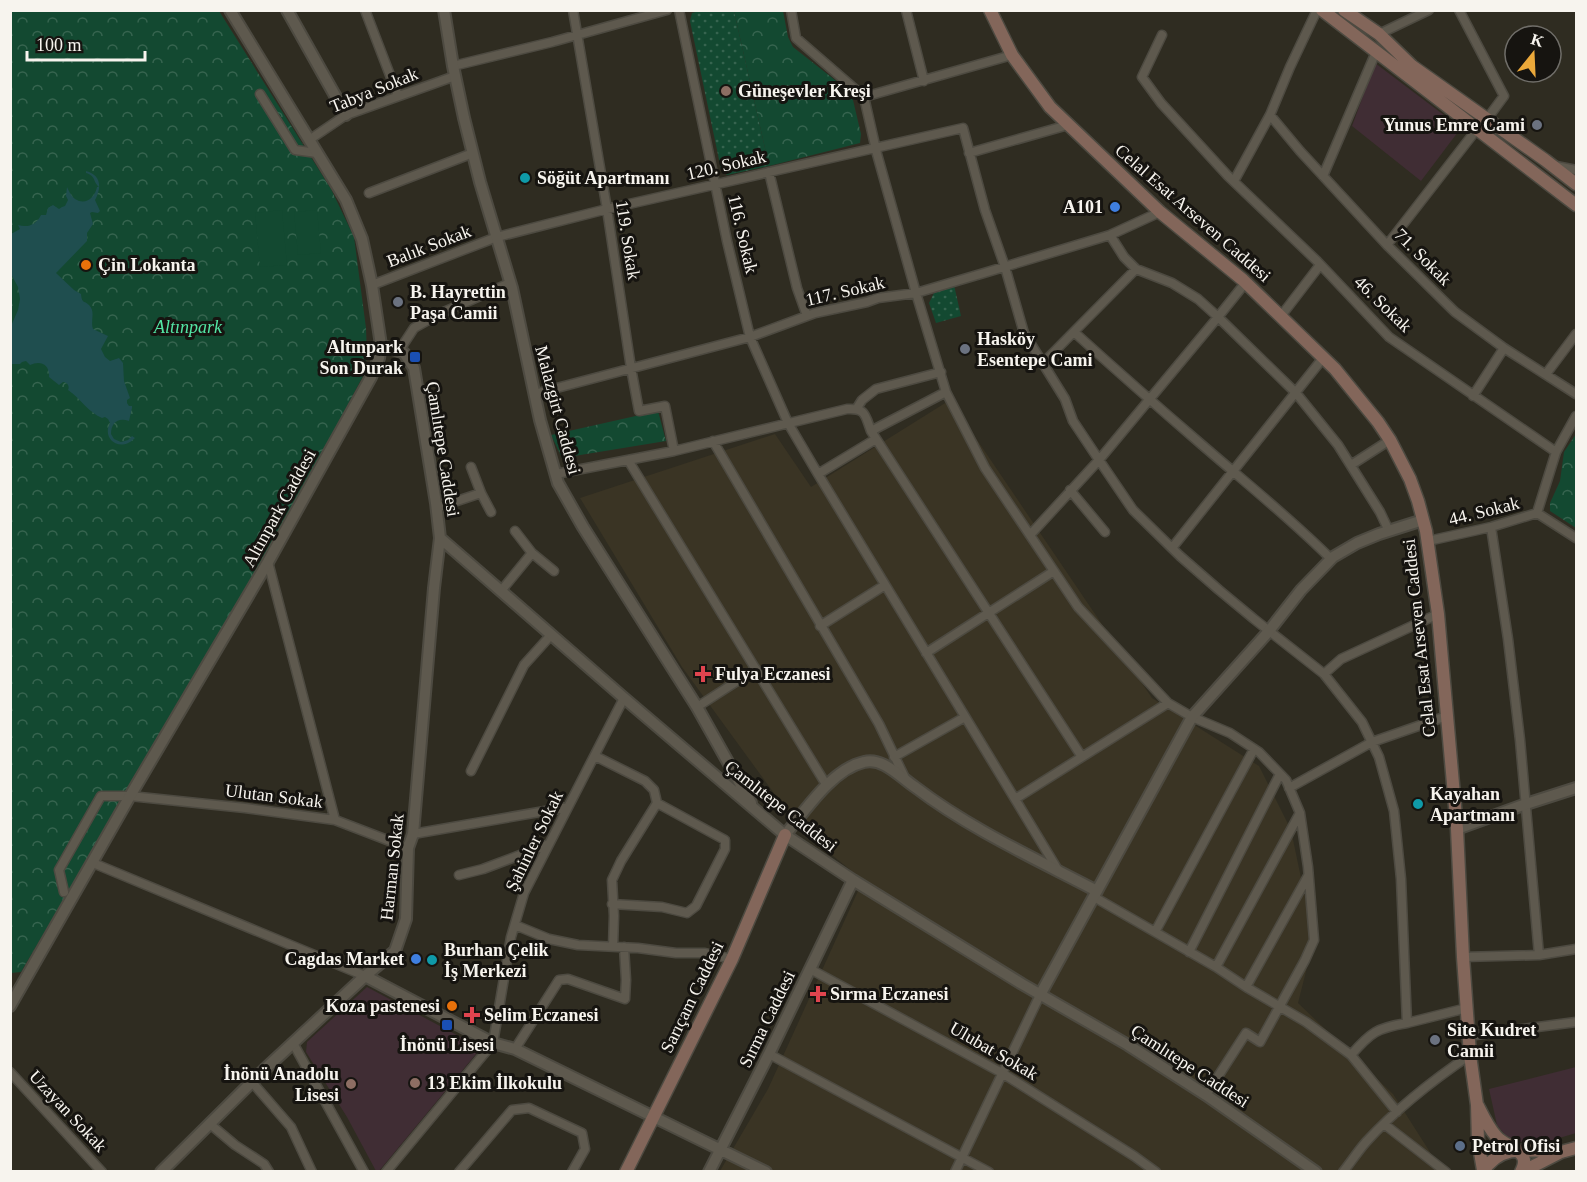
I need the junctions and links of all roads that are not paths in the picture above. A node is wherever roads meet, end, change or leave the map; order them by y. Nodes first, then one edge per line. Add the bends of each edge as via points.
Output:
1 (230, 10) edge
2 (287, 10) edge
3 (365, 10) edge
4 (444, 10) edge
5 (573, 10) edge
6 (667, 10) edge
7 (679, 10) edge
8 (791, 10) edge
9 (906, 10) edge
10 (990, 10) edge
11 (1317, 10) edge
12 (1322, 10) edge
13 (1344, 10) edge
14 (1429, 10) edge
15 (1459, 10) edge
16 (1379, 34) junction
17 (578, 35) junction
18 (1162, 35) dead end
19 (1376, 52) junction
20 (1012, 55) junction
21 (454, 71) junction
22 (924, 81) junction
23 (280, 92) junction
24 (398, 96) junction
25 (864, 97) junction
26 (346, 115) junction
27 (1270, 115) junction
28 (1487, 119) junction
29 (1068, 125) junction
30 (1477, 129) junction
31 (309, 140) junction
32 (876, 148) junction
33 (317, 153) junction
34 (473, 153) junction
35 (969, 153) junction
36 (1552, 166) junction
37 (1576, 170) edge
38 (769, 172) junction
39 (1323, 176) junction
40 (1234, 181) junction
41 (715, 184) junction
42 (1576, 184) edge
43 (369, 193) dead end
44 (1576, 205) edge
45 (607, 209) junction
46 (1160, 212) junction
47 (1110, 236) junction
48 (497, 237) junction
49 (1387, 245) junction
50 (1320, 265) junction
51 (1005, 267) junction
52 (1136, 269) junction
53 (1246, 282) junction
54 (510, 283) junction
55 (372, 285) junction
56 (916, 292) junction
57 (807, 316) junction
58 (1281, 316) junction
59 (1218, 317) junction
60 (1074, 332) junction
61 (1576, 334) edge
62 (750, 337) junction
63 (381, 345) junction
64 (1504, 348) junction
65 (399, 351) junction
66 (1323, 358) junction
67 (1042, 364) junction
68 (631, 368) junction
69 (941, 372) junction
70 (1546, 374) junction
71 (946, 392) junction
72 (1296, 393) junction
73 (534, 394) junction
74 (1576, 394) edge
75 (1473, 396) junction
76 (1149, 399) junction
77 (857, 408) junction
78 (1576, 416) edge
79 (788, 423) junction
80 (874, 435) junction
81 (1390, 440) junction
82 (713, 441) junction
83 (674, 451) junction
84 (1556, 452) junction
85 (1099, 459) junction
86 (628, 460) junction
87 (1351, 465) junction
88 (471, 467) dead end
89 (1233, 472) junction
90 (556, 474) junction
91 (818, 474) junction
92 (1070, 490) junction
93 (481, 493) junction
94 (436, 508) junction
95 (491, 513) dead end
96 (1537, 513) junction
97 (1423, 520) junction
98 (1491, 527) junction
99 (515, 531) dead end
100 (1389, 531) junction
101 (1105, 532) dead end
102 (1030, 535) junction
103 (440, 538) junction
104 (1576, 538) edge
105 (1428, 541) junction
106 (1172, 548) junction
107 (532, 553) junction
108 (1331, 559) junction
109 (268, 562) junction
110 (554, 571) dead end
111 (1054, 571) junction
112 (885, 585) junction
113 (501, 591) junction
114 (988, 613) junction
115 (1438, 614) junction
116 (820, 626) junction
117 (1269, 631) junction
118 (551, 635) junction
119 (926, 653) junction
120 (756, 669) junction
121 (1324, 674) junction
122 (624, 698) junction
123 (1168, 703) junction
124 (697, 707) junction
125 (1447, 716) junction
126 (965, 717) junction
127 (1192, 717) junction
128 (1372, 742) junction
129 (1254, 749) junction
130 (595, 756) junction
131 (894, 756) junction
132 (1082, 757) junction
133 (471, 771) dead end
134 (1280, 774) junction
135 (907, 781) junction
136 (826, 786) junction
137 (1289, 788) junction
138 (1576, 788) edge
139 (130, 796) junction
140 (1015, 799) junction
141 (657, 803) junction
142 (1526, 804) junction
143 (568, 807) junction
144 (755, 810) junction
145 (1300, 813) junction
146 (335, 820) junction
147 (1457, 829) junction
148 (413, 834) junction
149 (785, 835) junction
150 (549, 844) junction
151 (408, 848) junction
152 (93, 863) junction
153 (1058, 871) junction
154 (459, 875) dead end
155 (1308, 875) junction
156 (853, 880) junction
157 (64, 892) dead end
158 (1095, 894) junction
159 (612, 904) junction
160 (515, 925) junction
161 (1155, 932) junction
162 (613, 947) junction
163 (624, 947) junction
164 (1576, 949) edge
165 (1189, 952) junction
166 (1539, 955) junction
167 (1463, 957) junction
168 (732, 959) junction
169 (1216, 967) junction
170 (810, 969) junction
171 (364, 976) junction
172 (1246, 987) junction
173 (14, 990) edge
174 (1040, 995) junction
175 (10, 1006) edge
176 (1279, 1007) junction
177 (1467, 1008) junction
178 (1576, 1022) edge
179 (1407, 1023) junction
180 (1468, 1036) junction
181 (293, 1043) junction
182 (493, 1043) junction
183 (515, 1049) junction
184 (769, 1054) junction
185 (1351, 1055) junction
186 (1470, 1055) junction
187 (10, 1072) edge
188 (1002, 1072) junction
189 (252, 1082) junction
190 (1206, 1095) junction
191 (1477, 1105) junction
192 (1397, 1112) junction
193 (654, 1118) junction
194 (210, 1124) junction
195 (1384, 1124) junction
196 (1576, 1148) edge
197 (721, 1149) junction
198 (1515, 1149) junction
199 (1561, 1152) junction
200 (963, 1157) junction
201 (162, 1171) edge
202 (1483, 1171) edge
203 (102, 1172) edge
204 (269, 1172) edge
205 (312, 1172) edge
206 (364, 1172) edge
207 (386, 1172) edge
208 (459, 1172) edge
209 (572, 1172) edge
210 (626, 1172) edge
211 (709, 1172) edge
212 (766, 1172) edge
213 (955, 1172) edge
214 (989, 1172) edge
215 (1156, 1172) edge
216 (1316, 1172) edge
217 (1343, 1172) edge
218 (1446, 1172) edge
219 (1522, 1172) edge

1 - 23 street, Altınpark Caddesi
2 - 26 street
3 - 24 street
4 - 21 street, Malazgirt Caddesi
5 - 17 street, 119. Sokak
6 - 17 street, Tabya Sokak
7 - 41 street, 116. Sokak
8 - 25 street via 796,39
9 - 22 street
10 - 20 main road, Celal Esat Arseven Caddesi
11 - 27 street
12 - 19 main road
13 - 16 main road
14 - 16 street
15 - 28 street via 1504,96
16 - 28 main road via 1412,66
17 - 21 street, Tabya Sokak
17 - 45 street, 119. Sokak
18 - 40 street, 46. Sokak via 1142,77
19 - 30 main road
19 - 39 street
20 - 22 street
20 - 29 main road, Celal Esat Arseven Caddesi
21 - 24 street, Tabya Sokak
21 - 34 street, Malazgirt Caddesi
22 - 25 street
23 - 31 street, Altınpark Caddesi
23 - 33 street via 259,94 296,150
24 - 26 street, Tabya Sokak
25 - 32 street
26 - 31 street, Tabya Sokak
27 - 39 street, 71. Sokak
27 - 40 street
28 - 36 main road
29 - 35 street
29 - 46 main road, Celal Esat Arseven Caddesi
30 - 44 main road
30 - 49 street
31 - 33 street, Altınpark Caddesi
32 - 35 street, 120. Sokak via 963,128
32 - 38 street, 120. Sokak
32 - 56 street
33 - 55 street, Altınpark Caddesi via 346,200 362,239
34 - 43 street
34 - 48 street, Malazgirt Caddesi
35 - 51 street
36 - 37 street
36 - 42 main road
38 - 41 street, 120. Sokak
38 - 57 street
39 - 49 street, 71. Sokak
40 - 50 street, 46. Sokak
41 - 45 street, 120. Sokak
41 - 62 street, 116. Sokak
45 - 48 street, 120. Sokak
45 - 68 street, 119. Sokak
46 - 47 street, 117. Sokak
46 - 53 main road, Celal Esat Arseven Caddesi
47 - 51 street, 117. Sokak
47 - 52 street
48 - 54 street, Malazgirt Caddesi
48 - 55 street, Balık Sokak
49 - 64 street, 71. Sokak via 1455,312
50 - 58 street
50 - 75 street, 46. Sokak via 1389,337
51 - 56 street, 117. Sokak
51 - 67 street via 1024,333
52 - 59 street via 1181,288
52 - 60 street
53 - 58 main road, Celal Esat Arseven Caddesi
53 - 59 street
54 - 65 street via 414,328
54 - 73 street, Malazgirt Caddesi
55 - 63 street, Altınpark Caddesi
56 - 57 street, 117. Sokak
56 - 69 street
57 - 62 street, 117. Sokak
58 - 66 main road, Celal Esat Arseven Caddesi
59 - 72 street
59 - 76 street
60 - 67 street
60 - 76 street
61 - 70 street
62 - 68 street, 117. Sokak
62 - 79 street, 116. Sokak
63 - 65 street
63 - 109 street, Altınpark Caddesi via 371,377
64 - 70 street, 71. Sokak
64 - 75 street
65 - 94 street, Çamlıtepe Caddesi via 414,368
66 - 72 street
66 - 81 main road, Celal Esat Arseven Caddesi via 1363,402
67 - 85 street
68 - 73 street, 117. Sokak
68 - 83 street, 119. Sokak via 639,411 665,406
69 - 71 street
69 - 77 street via 876,389
70 - 74 street, 71. Sokak
71 - 80 street
71 - 102 street via 985,468
72 - 87 street
72 - 89 street
73 - 90 street, Malazgirt Caddesi
75 - 84 street, 46. Sokak
76 - 85 street
76 - 89 street
77 - 79 street
77 - 80 street via 864,413
78 - 84 street
79 - 82 street
79 - 91 street, 116. Sokak
80 - 91 street
80 - 114 street
81 - 87 street
81 - 97 main road, Celal Esat Arseven Caddesi via 1410,479
82 - 83 street
82 - 116 street
83 - 86 street
84 - 96 street
85 - 92 street
85 - 106 street via 1133,510
86 - 90 street
86 - 120 street
87 - 100 street
88 - 93 street
89 - 106 street
89 - 108 street
90 - 124 street, Malazgirt Caddesi via 583,527
91 - 112 street, 116. Sokak
92 - 101 street
92 - 102 street
93 - 94 street
93 - 95 street
94 - 103 street, Çamlıtepe Caddesi
96 - 98 street, 44. Sokak
96 - 104 street, 44. Sokak
97 - 100 street
97 - 105 main road, Celal Esat Arseven Caddesi
98 - 105 street, 44. Sokak
98 - 142 street
99 - 107 street
100 - 108 street via 1357,543
102 - 111 street
103 - 113 street, Çamlıtepe Caddesi
103 - 148 street, Harman Sokak
105 - 115 main road, Celal Esat Arseven Caddesi
106 - 117 street
107 - 110 street
107 - 113 street
108 - 117 street
109 - 139 street, Altınpark Caddesi
109 - 146 street
111 - 114 street
111 - 123 street via 1078,607
112 - 116 street
112 - 119 street, 116. Sokak
113 - 118 street, Çamlıtepe Caddesi
114 - 119 street
114 - 132 street
115 - 121 street via 1341,659
115 - 125 main road, Celal Esat Arseven Caddesi
116 - 131 street
117 - 121 street
117 - 127 street
118 - 122 street, Çamlıtepe Caddesi
118 - 133 street via 524,665
119 - 126 street, 116. Sokak
120 - 124 street
120 - 136 street
121 - 128 street via 1362,722
122 - 130 street, Şahinler Sokak
122 - 144 street, Çamlıtepe Caddesi
123 - 127 street
123 - 132 street
124 - 144 street, Malazgirt Caddesi
125 - 128 street
125 - 147 main road, Celal Esat Arseven Caddesi
126 - 131 street
126 - 140 street, 116. Sokak
127 - 129 street via 1230,733
127 - 158 street
128 - 137 street
128 - 179 street via 1394,811
129 - 134 street
129 - 161 street
130 - 141 street via 645,781 654,790
130 - 143 street, Şahinler Sokak
131 - 135 street
132 - 140 street
134 - 137 street
134 - 165 street
135 - 136 street via 882,763 866,761 846,768
135 - 153 street via 980,829
136 - 149 street
137 - 145 street
138 - 142 street
139 - 146 street, Ulutan Sokak
139 - 152 street, Altınpark Caddesi
139 - 157 street, Ulutan Sokak via 101,796 59,870
140 - 153 street, 116. Sokak
141 - 159 street via 612,880
141 - 159 street via 724,840 725,849 696,906 687,913
142 - 147 street
142 - 166 street
143 - 148 street
143 - 150 street, Şahinler Sokak
144 - 149 street, Çamlıtepe Caddesi
145 - 155 street
145 - 169 street
146 - 151 street, Ulutan Sokak
147 - 167 main road, Celal Esat Arseven Caddesi
148 - 151 street, Harman Sokak
149 - 156 street, Çamlıtepe Caddesi
149 - 168 main road, Sarıçam Caddesi
150 - 154 street
150 - 160 street, Şahinler Sokak via 524,893
151 - 171 street, Harman Sokak via 406,920 394,951
152 - 171 street
152 - 173 street, Altınpark Caddesi
153 - 158 street
155 - 172 street
155 - 176 street via 1314,940
156 - 170 street, Sırma Caddesi
156 - 174 street, Çamlıtepe Caddesi
158 - 161 street
158 - 174 street
159 - 162 street
160 - 162 street via 549,939
160 - 182 street, Şahinler Sokak
161 - 165 street
162 - 163 street
163 - 168 street
163 - 183 street via 625,999 559,980
164 - 166 street
165 - 169 street
166 - 167 street
167 - 177 main road, Celal Esat Arseven Caddesi
168 - 193 main road, Sarıçam Caddesi
169 - 172 street
170 - 184 street, Sırma Caddesi
170 - 188 street, Ulubat Sokak
171 - 181 street, Harman Sokak
171 - 182 street
172 - 176 street
173 - 175 street, Altınpark Caddesi
174 - 188 street
174 - 190 street, Çamlıtepe Caddesi
176 - 185 street
176 - 190 street via 1260,1042 1246,1033
177 - 179 street
177 - 180 main road, Celal Esat Arseven Caddesi
178 - 180 street
179 - 185 street via 1384,1027 1366,1038
180 - 186 main road, Celal Esat Arseven Caddesi
181 - 189 street, Harman Sokak
181 - 206 street
182 - 183 street
182 - 207 street
183 - 193 street
184 - 197 street, Sırma Caddesi
184 - 200 street
185 - 192 street
186 - 191 main road, Celal Esat Arseven Caddesi
186 - 192 street
187 - 203 street, Uzayan Sokak
188 - 200 street
188 - 215 street, Ulubat Sokak
189 - 194 street, Harman Sokak
189 - 205 street via 291,1127
190 - 216 street, Çamlıtepe Caddesi
191 - 198 main road via 1496,1136
191 - 202 main road, Celal Esat Arseven Caddesi
192 - 195 street
193 - 197 street
193 - 210 main road, Sarıçam Caddesi
194 - 201 street, Harman Sokak
194 - 204 street via 264,1164
195 - 217 street
195 - 218 street
196 - 199 main road
197 - 211 street, Sırma Caddesi
197 - 212 street
198 - 199 main road
198 - 202 main road via 1500,1154
198 - 219 main road via 1523,1157
199 - 219 main road
200 - 213 street
200 - 214 street
208 - 209 street via 512,1110 529,1108 582,1133 585,1149

